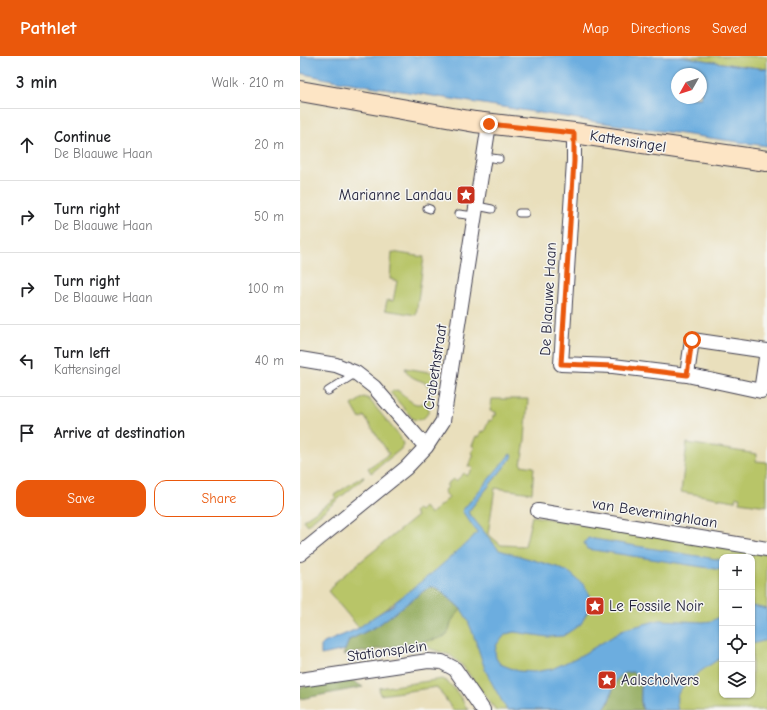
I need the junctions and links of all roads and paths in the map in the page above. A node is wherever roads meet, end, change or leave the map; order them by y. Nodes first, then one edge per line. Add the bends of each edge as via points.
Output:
1 (300, 91) edge
2 (489, 124) junction
3 (574, 133) junction
4 (484, 156) junction
5 (499, 159) dead end
6 (767, 161) edge
7 (492, 208) dead end
8 (476, 211) junction
9 (460, 214) dead end
10 (300, 359) edge
11 (356, 373) junction
12 (687, 375) junction
13 (328, 391) dead end
14 (426, 447) junction
15 (538, 511) dead end
16 (767, 549) edge
17 (300, 554) edge
18 (300, 680) edge
19 (483, 710) edge

1 - 2 main road, Kattensingel
2 - 3 main road, Kattensingel
2 - 4 street, Crabethstraat
3 - 6 main road, Kattensingel
3 - 12 street, De Blaauwe Haan via 561,364 613,366
4 - 5 lane
4 - 8 street, Crabethstraat
7 - 8 lane
8 - 9 lane
8 - 14 street, Crabethstraat via 443,421
10 - 11 street via 336,365
11 - 13 lane
11 - 14 street via 374,387
12 - 12 street, De Blaauwe Haan via 761,391 767,351 692,340
14 - 17 street, Crabethstraat via 406,468
15 - 16 street, van Beverninghlaan
18 - 19 street, Stationsplein via 428,661 442,662 455,670

